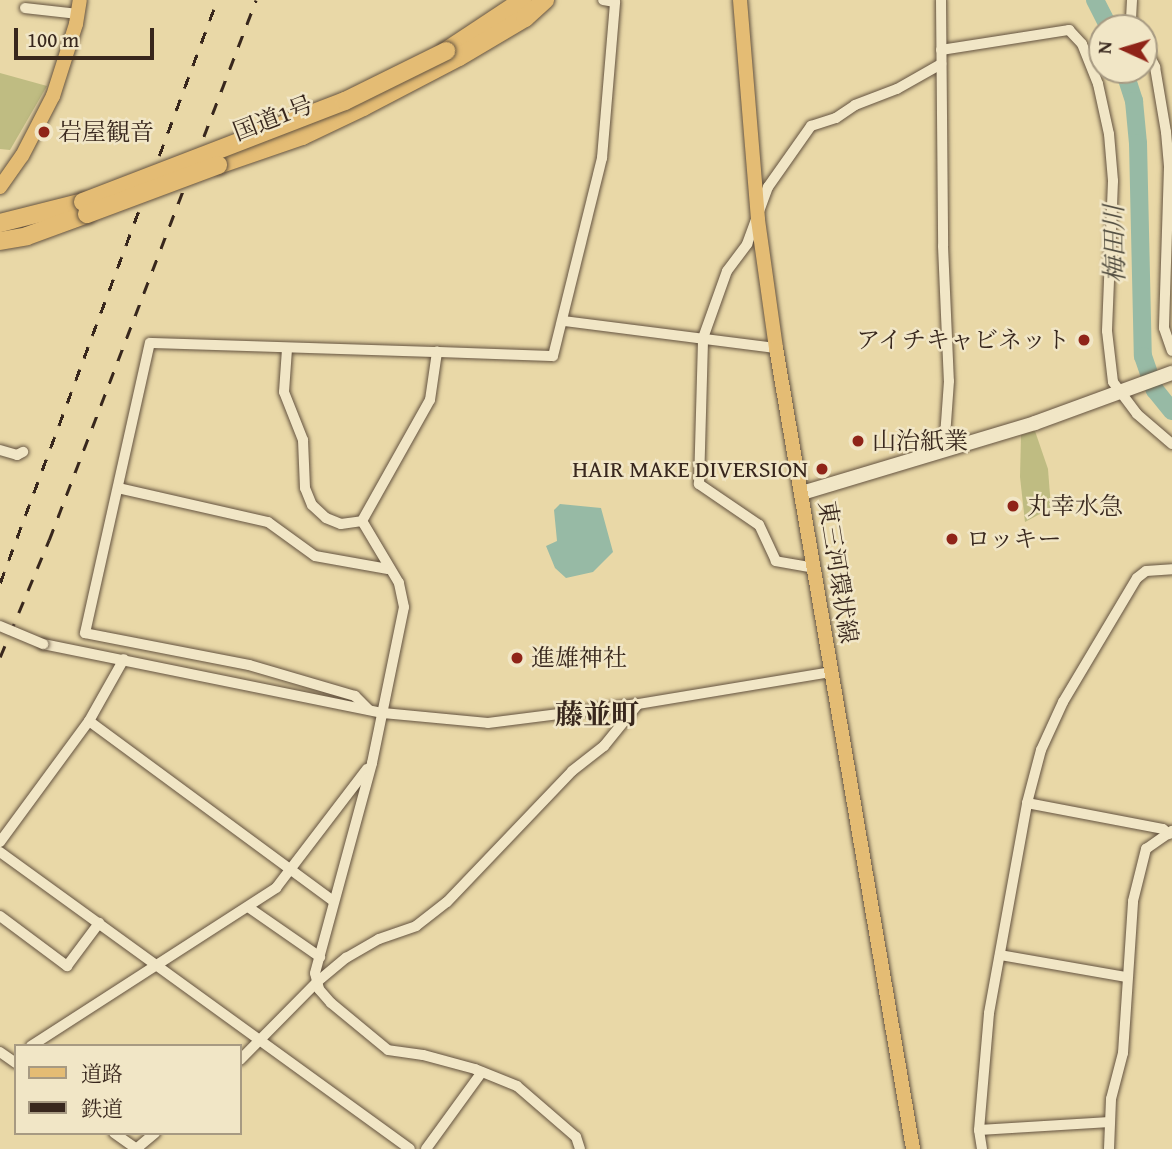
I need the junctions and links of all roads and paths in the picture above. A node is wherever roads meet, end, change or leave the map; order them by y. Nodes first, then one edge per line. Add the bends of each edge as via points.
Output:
1 (523, 0) edge
2 (545, 0) edge
3 (603, 0) edge
4 (740, 0) edge
5 (941, 0) edge
6 (79, 7) edge
7 (25, 8) dead end
8 (941, 50) junction
9 (452, 54) junction
10 (941, 64) junction
11 (1158, 84) edge
12 (0, 187) edge
13 (85, 208) junction
14 (758, 220) junction
15 (0, 223) edge
16 (0, 241) edge
17 (1172, 294) edge
18 (1165, 304) junction
19 (564, 321) junction
20 (703, 338) junction
21 (287, 348) junction
22 (775, 348) junction
23 (1172, 351) edge
24 (437, 352) junction
25 (1172, 373) edge
26 (1121, 393) junction
27 (1172, 444) edge
28 (0, 450) edge
29 (944, 450) junction
30 (23, 452) dead end
31 (118, 488) junction
32 (802, 493) junction
33 (362, 521) junction
34 (388, 569) junction
35 (1172, 569) edge
36 (816, 576) junction
37 (0, 626) edge
38 (124, 659) junction
39 (831, 672) junction
40 (638, 704) junction
41 (369, 710) junction
42 (383, 713) junction
43 (89, 721) junction
44 (372, 763) junction
45 (1027, 803) junction
46 (1170, 832) edge
47 (0, 842) edge
48 (0, 852) edge
49 (292, 871) junction
50 (333, 901) junction
51 (248, 907) junction
52 (0, 916) edge
53 (99, 923) junction
54 (1000, 955) junction
55 (320, 957) junction
56 (159, 965) junction
57 (1126, 977) junction
58 (317, 982) junction
59 (261, 1040) junction
60 (35, 1044) edge
61 (0, 1052) edge
62 (242, 1058) edge
63 (14, 1059) edge
64 (0, 1066) edge
65 (482, 1072) junction
66 (1110, 1122) junction
67 (979, 1130) junction
68 (117, 1135) edge
69 (153, 1135) edge
70 (136, 1149) edge
71 (411, 1149) edge
72 (426, 1149) edge
73 (580, 1149) edge
74 (914, 1149) edge
75 (982, 1149) edge
76 (1110, 1149) edge

1 - 9 highway, 国道1号
2 - 9 highway, 国道1号 via 525,18
3 - 19 street via 615,2 602,158
4 - 14 main road, 東三河環状線
5 - 8 street
6 - 7 street
6 - 12 main road via 53,96
8 - 10 street
8 - 26 street via 1069,30 1082,44 1098,84 1109,134 1113,181 1107,331 1113,382
9 - 13 highway, 国道1号, bridge
10 - 14 street via 836,118 810,125 768,187
10 - 29 street via 948,381
11 - 18 street via 1169,167
13 - 15 highway, 国道1号
13 - 16 highway, 国道1号 via 27,236
14 - 20 street via 727,271
14 - 22 main road, 東三河環状線
17 - 18 street
18 - 23 street via 1164,328
19 - 20 street
19 - 24 street via 553,356
20 - 22 street
20 - 36 street via 699,484 759,525 776,561
21 - 24 street
21 - 31 street via 150,343
21 - 33 street via 284,392 303,440 305,488 312,505 341,524
22 - 32 main road, 東三河環状線
24 - 33 street via 430,400
25 - 26 street
26 - 27 street
26 - 29 street
28 - 30 street via 17,455
29 - 32 street
31 - 34 street via 268,523 315,556
31 - 41 street via 85,633 249,665 355,696
32 - 36 main road, 東三河環状線
33 - 34 street
34 - 42 street via 399,583 404,607
35 - 45 street via 1146,571 1136,578 1050,728
36 - 39 main road, 東三河環状線
37 - 38 street, bridge via 43,644
38 - 41 street
38 - 43 street
39 - 40 street
39 - 74 main road, 東三河環状線
40 - 42 street via 488,723
40 - 58 street via 604,746 572,771 447,902 415,926 346,958
41 - 42 street
42 - 44 street
43 - 47 street
43 - 49 street
44 - 49 street
44 - 50 street
45 - 46 street
45 - 54 street
46 - 57 street via 1146,849 1133,901
48 - 53 street
49 - 50 street
49 - 51 street
50 - 55 street
51 - 55 street
51 - 56 street
52 - 53 street via 67,966
53 - 56 street
54 - 57 street
54 - 67 street via 989,1013
55 - 58 street via 314,973
56 - 59 street
56 - 60 street
57 - 66 street via 1123,1053
58 - 59 street
58 - 65 street via 331,1003 388,1050
59 - 62 street
59 - 71 street
61 - 63 street
63 - 64 street
65 - 72 street
65 - 73 street via 517,1086 576,1137
66 - 67 street
66 - 76 street
67 - 75 street
68 - 70 street
69 - 70 street

